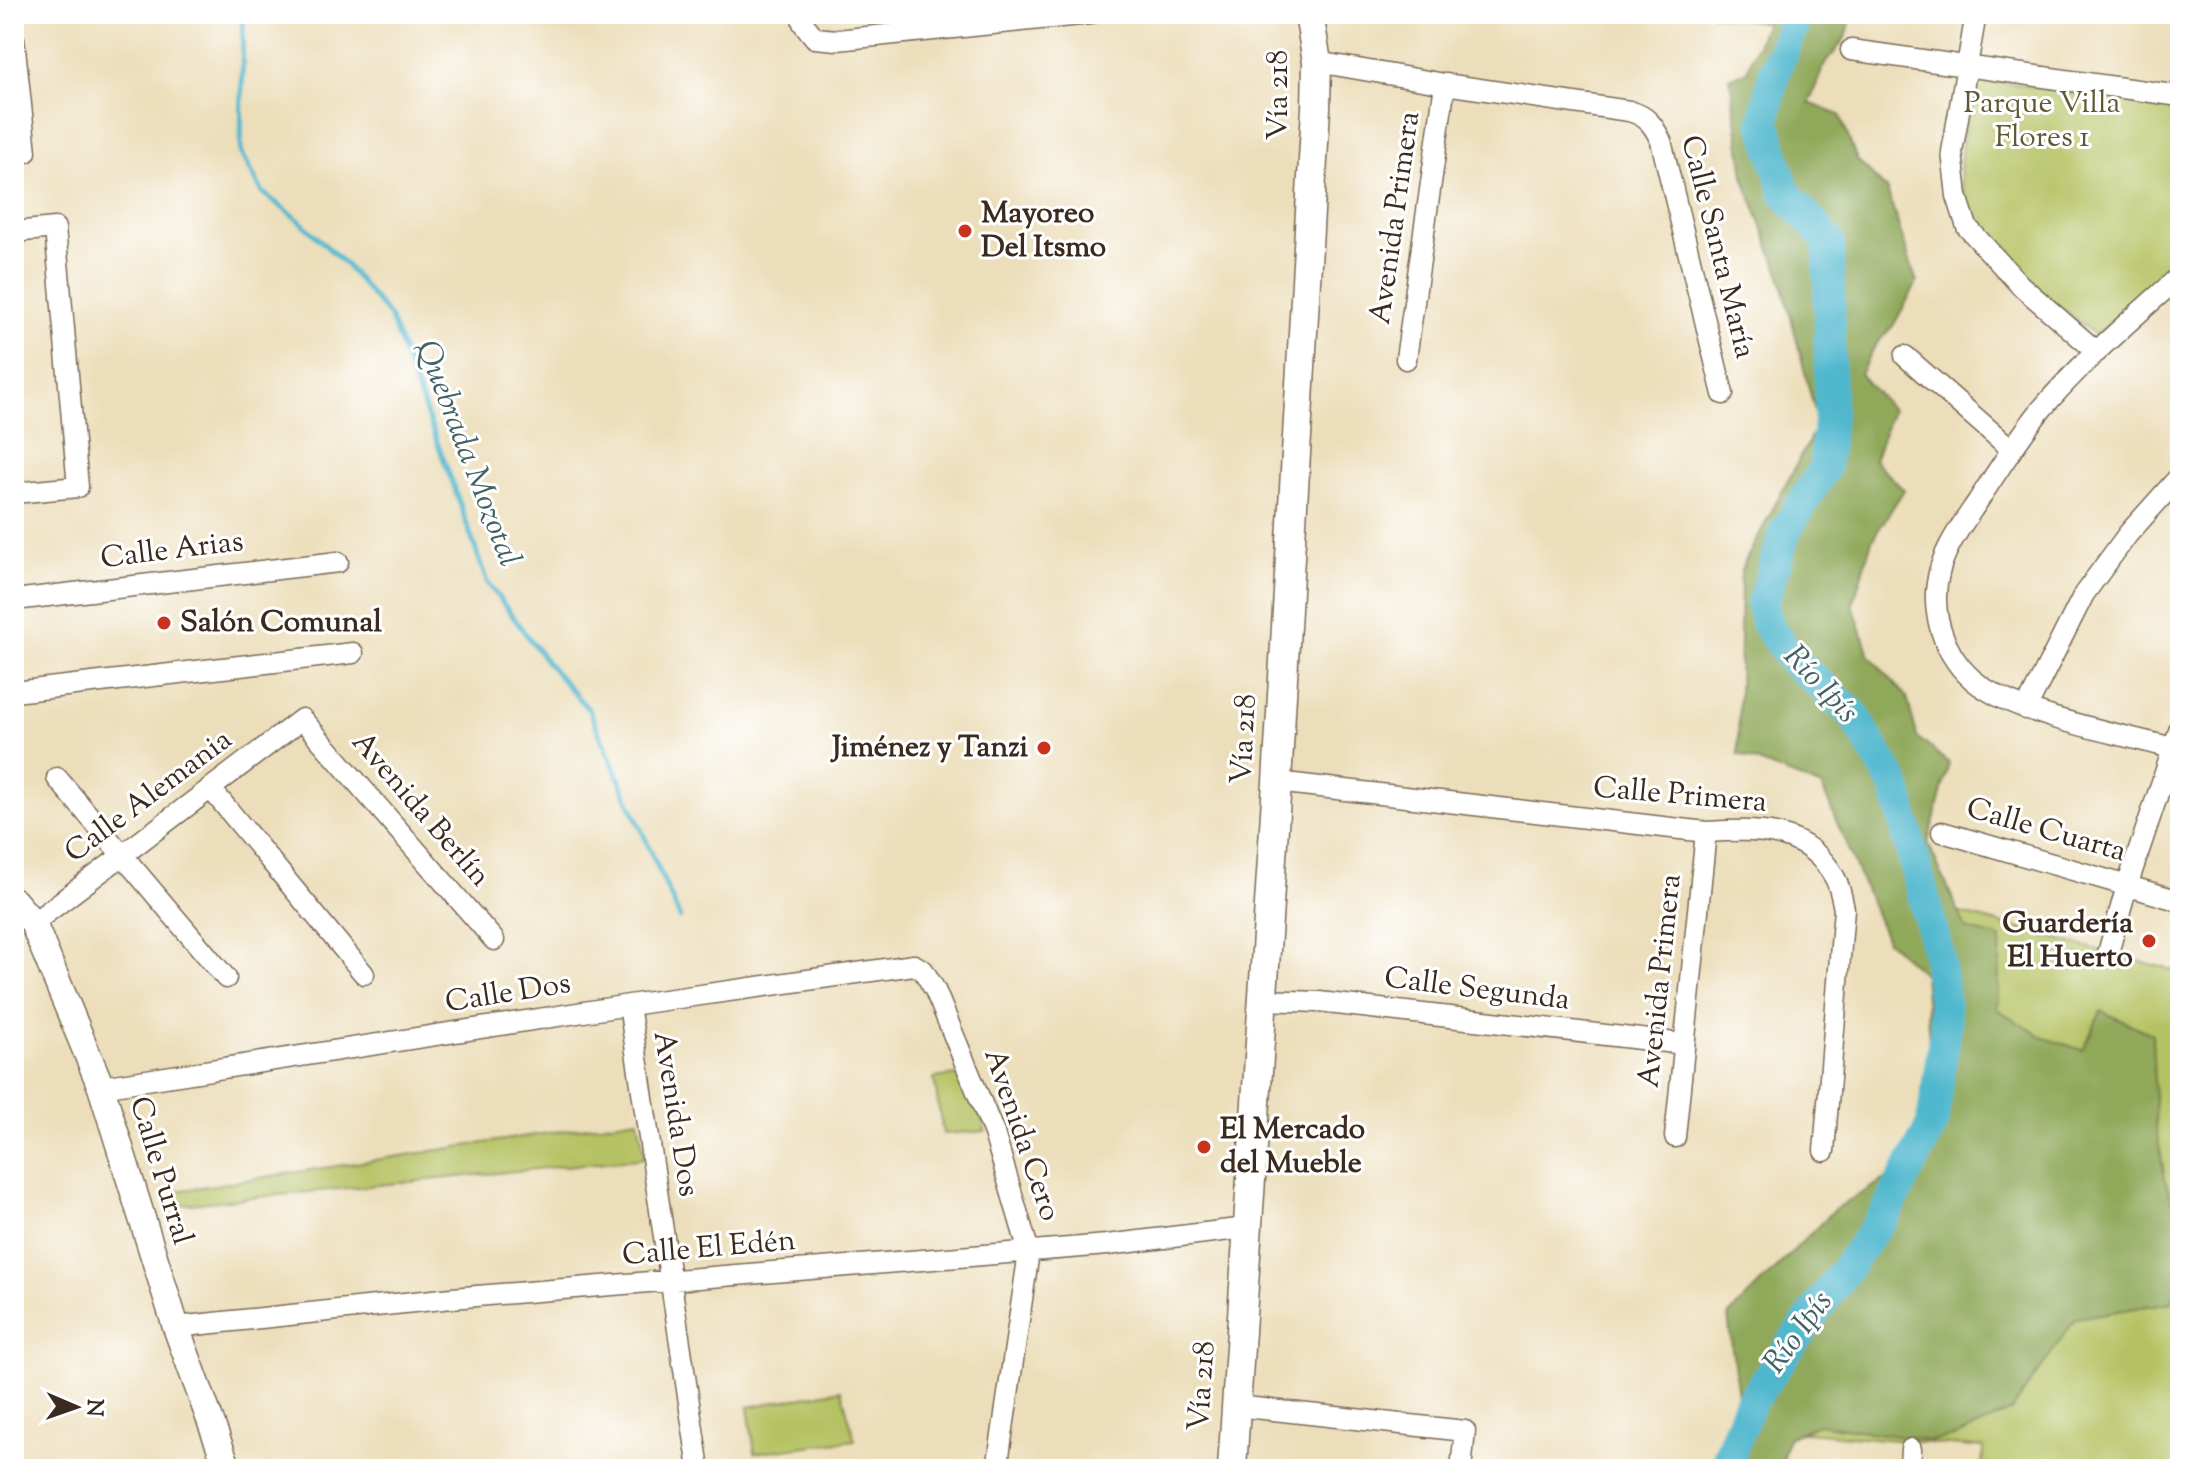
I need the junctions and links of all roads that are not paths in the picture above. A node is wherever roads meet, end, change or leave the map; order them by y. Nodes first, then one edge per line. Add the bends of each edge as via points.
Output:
1 (802, 14) edge
2 (1090, 14) edge
3 (1309, 14) edge
4 (1976, 14) edge
5 (14, 39) edge
6 (1851, 50) dead end
7 (1317, 62) junction
8 (1965, 66) junction
9 (1445, 84) junction
10 (2180, 96) edge
11 (26, 152) dead end
12 (14, 232) edge
13 (2180, 276) edge
14 (2097, 352) junction
15 (1905, 356) dead end
16 (1406, 359) dead end
17 (1723, 394) dead end
18 (2011, 449) junction
19 (2180, 476) edge
20 (14, 493) edge
21 (338, 562) dead end
22 (14, 600) edge
23 (353, 653) dead end
24 (14, 692) edge
25 (2026, 709) junction
26 (302, 719) joint
27 (2176, 738) edge
28 (57, 778) dead end
29 (1277, 782) junction
30 (211, 789) junction
31 (1706, 832) junction
32 (1942, 832) dead end
33 (122, 855) junction
34 (2127, 886) junction
35 (14, 901) edge
36 (2180, 901) edge
37 (33, 923) junction
38 (494, 940) dead end
39 (2108, 953) dead end
40 (923, 970) joint
41 (364, 974) dead end
42 (226, 978) dead end
43 (1263, 1000) junction
44 (629, 1005) junction
45 (1684, 1044) junction
46 (101, 1087) junction
47 (1675, 1137) dead end
48 (1824, 1151) dead end
49 (1246, 1228) junction
50 (1029, 1252) junction
51 (671, 1282) junction
52 (176, 1327) junction
53 (1236, 1406) junction
54 (228, 1469) edge
55 (699, 1469) edge
56 (997, 1469) edge
57 (1232, 1469) edge
58 (1461, 1469) edge

1 - 2 street via 815,38 837,40
3 - 7 main road, Vía 218
4 - 8 street
5 - 11 street
6 - 8 street
7 - 9 street, Calle Santa María
7 - 29 main road, Vía 218
8 - 10 street
8 - 14 street via 1952,152 1967,227 2020,285
9 - 16 street, Avenida Primera
9 - 17 street, Calle Santa María via 1644,115 1661,141
12 - 20 street via 55,228 78,487
13 - 14 street
14 - 18 street
15 - 18 street
18 - 25 street via 1950,545 1936,596 1940,632 1956,664 1986,690
19 - 25 street via 2084,594
21 - 22 street, Calle Arias
23 - 24 street
25 - 27 street
26 - 30 street, Calle Alemania
26 - 38 street, Avenida Berlín
27 - 34 street
28 - 33 street
29 - 31 street, Calle Primera
29 - 43 main road, Vía 218
30 - 33 street, Calle Alemania
30 - 41 street
31 - 45 street, Avenida Primera
31 - 48 street, Calle Primera via 1755,829 1791,837 1816,853 1836,879 1844,909
32 - 34 street, Calle Cuarta
33 - 37 street, Calle Alemania
33 - 42 street
34 - 36 street, Calle Cuarta
34 - 39 street
35 - 37 street, Calle Purral
37 - 46 street, Calle Purral
40 - 44 street, Calle Dos via 899,965
40 - 50 street, Avenida Cero via 994,1133
43 - 45 street, Calle Segunda
43 - 49 main road, Vía 218
44 - 46 street, Calle Dos
44 - 51 street, Avenida Dos
45 - 47 street, Avenida Primera
46 - 52 street, Calle Purral
49 - 50 street, Calle El Edén
49 - 53 main road, Vía 218
50 - 51 street, Calle El Edén
50 - 56 street, Avenida Cero
51 - 52 street, Calle El Edén
51 - 55 street, Avenida Dos
52 - 54 street, Calle Purral
53 - 57 main road, Vía 218
53 - 58 street via 1465,1431

